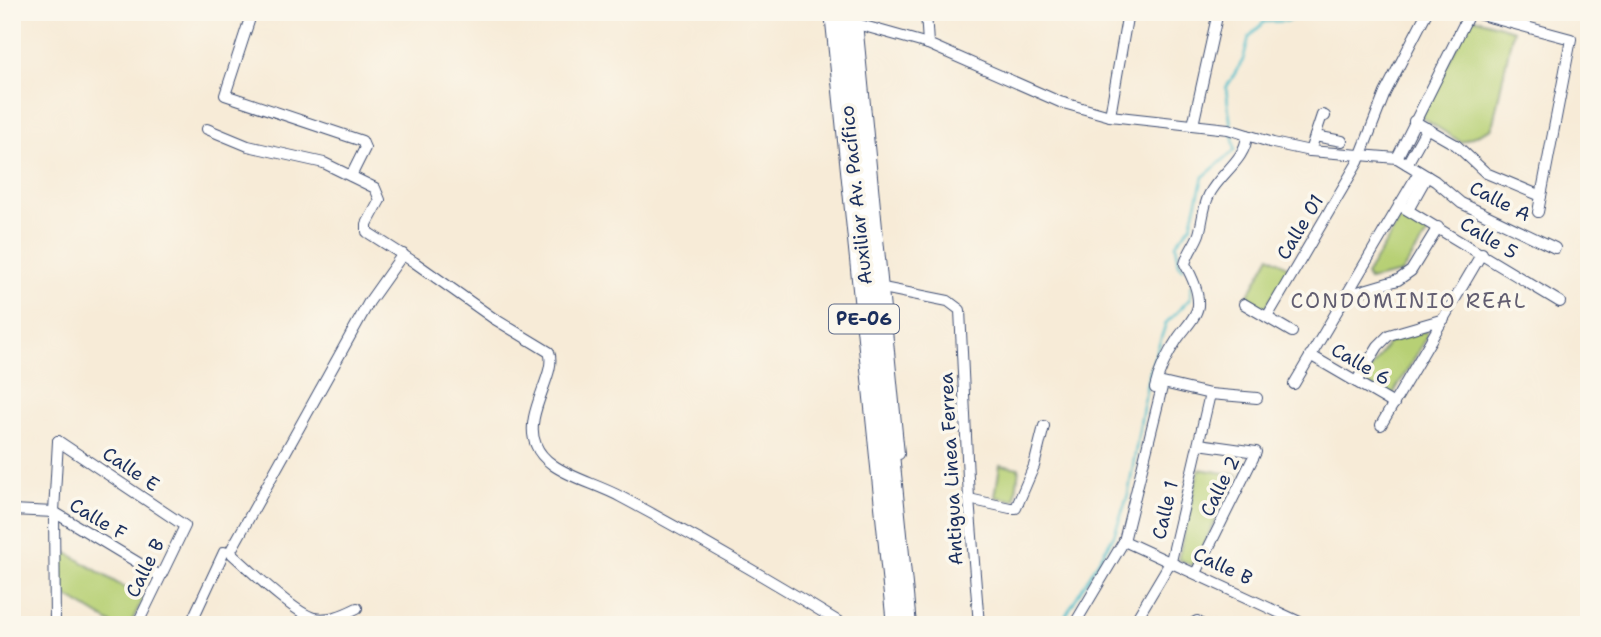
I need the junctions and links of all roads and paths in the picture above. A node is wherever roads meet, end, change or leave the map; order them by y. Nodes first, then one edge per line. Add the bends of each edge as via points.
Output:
1 (252, 12) edge
2 (833, 12) edge
3 (926, 12) edge
4 (1128, 12) edge
5 (1218, 12) edge
6 (1427, 12) edge
7 (852, 18) edge
8 (928, 44) junction
9 (1110, 116) junction
10 (1325, 116) dead end
11 (1414, 121) junction
12 (1193, 125) junction
13 (1427, 128) junction
14 (208, 129) dead end
15 (1243, 134) junction
16 (1315, 136) junction
17 (1342, 141) dead end
18 (1310, 151) junction
19 (1362, 155) junction
20 (1397, 159) junction
21 (1407, 164) junction
22 (1423, 174) junction
23 (351, 176) junction
24 (1541, 196) junction
25 (1403, 207) junction
26 (1538, 212) dead end
27 (1438, 227) junction
28 (1555, 248) dead end
29 (1482, 253) junction
30 (403, 254) junction
31 (880, 287) junction
32 (1344, 296) junction
33 (1560, 302) dead end
34 (1244, 304) dead end
35 (1267, 317) junction
36 (1444, 319) junction
37 (1292, 332) dead end
38 (1310, 355) junction
39 (1356, 382) junction
40 (1294, 384) dead end
41 (1155, 388) dead end
42 (1210, 394) junction
43 (1256, 397) dead end
44 (1394, 404) junction
45 (1381, 425) dead end
46 (1044, 426) dead end
47 (1199, 444) junction
48 (968, 499) junction
49 (12, 510) edge
50 (54, 512) junction
51 (184, 526) joint
52 (1124, 541) junction
53 (224, 552) dead end
54 (1171, 561) junction
55 (1196, 573) junction
56 (160, 576) junction
57 (357, 608) dead end
58 (55, 622) edge
59 (66, 625) edge
60 (137, 625) edge
61 (190, 625) edge
62 (844, 625) edge
63 (895, 625) edge
64 (908, 625) edge
65 (916, 625) edge
66 (979, 625) edge
67 (1074, 625) edge
68 (1133, 625) edge
69 (1190, 625) edge
70 (1202, 625) edge
71 (1306, 625) edge

1 - 23 street via 225,95 362,141 365,148
2 - 63 main road, PE-06
3 - 8 street
4 - 9 street
5 - 12 street
6 - 19 street, Calle 01 via 1388,88
7 - 8 street
7 - 31 main road, PE-06
8 - 9 street via 1060,102
9 - 12 street
10 - 16 street
11 - 13 street
11 - 20 street
11 - 24 street via 1470,12 1571,39
12 - 15 street
13 - 21 street
13 - 24 street via 1456,145 1486,173
14 - 23 street via 256,148 324,163
15 - 18 street
15 - 41 street via 1247,142 1207,198 1185,264 1193,278 1198,308 1158,375
16 - 17 street
16 - 18 street
18 - 19 street
19 - 20 street
19 - 35 street, Calle 01
20 - 21 street, Calle A
21 - 22 street, Calle A
22 - 25 street
22 - 28 street, Calle A via 1461,203
23 - 30 street via 379,193 367,232
24 - 26 street
25 - 27 street, Calle 5
25 - 32 street
27 - 29 street, Calle 5
27 - 32 street via 1412,271 1398,281
29 - 33 street, Calle 5
29 - 36 street
30 - 57 street via 369,302 230,552 313,618 338,617
30 - 62 street via 549,352 552,364 537,403 533,435 550,463 618,495
31 - 48 street, Antigua Linea Ferrea via 948,300 960,310
31 - 64 main road, PE-06
31 - 65 street, Auxiliar Av. Pacífico
32 - 38 street
34 - 35 street
35 - 37 street
36 - 39 street via 1389,335
36 - 44 street
38 - 39 street, Calle 6
38 - 40 street
39 - 44 street, Calle 6
42 - 43 street
42 - 47 street, Calle 1
42 - 52 street via 1163,383
44 - 45 street
46 - 48 street via 1019,504 1010,509
47 - 54 street, Calle 1
47 - 55 street, Calle 2 via 1256,452
48 - 66 street, Antigua Linea Ferrea
49 - 50 street, Calle F
50 - 51 street, Calle E via 58,441
50 - 56 street, Calle F
50 - 58 street
51 - 56 street, Calle B
52 - 54 street, Calle B
52 - 67 street
53 - 61 street
54 - 55 street, Calle B
54 - 68 street, Calle 1
55 - 71 street, Calle B
56 - 60 street, Calle B
58 - 59 street
69 - 70 street via 1197,621

